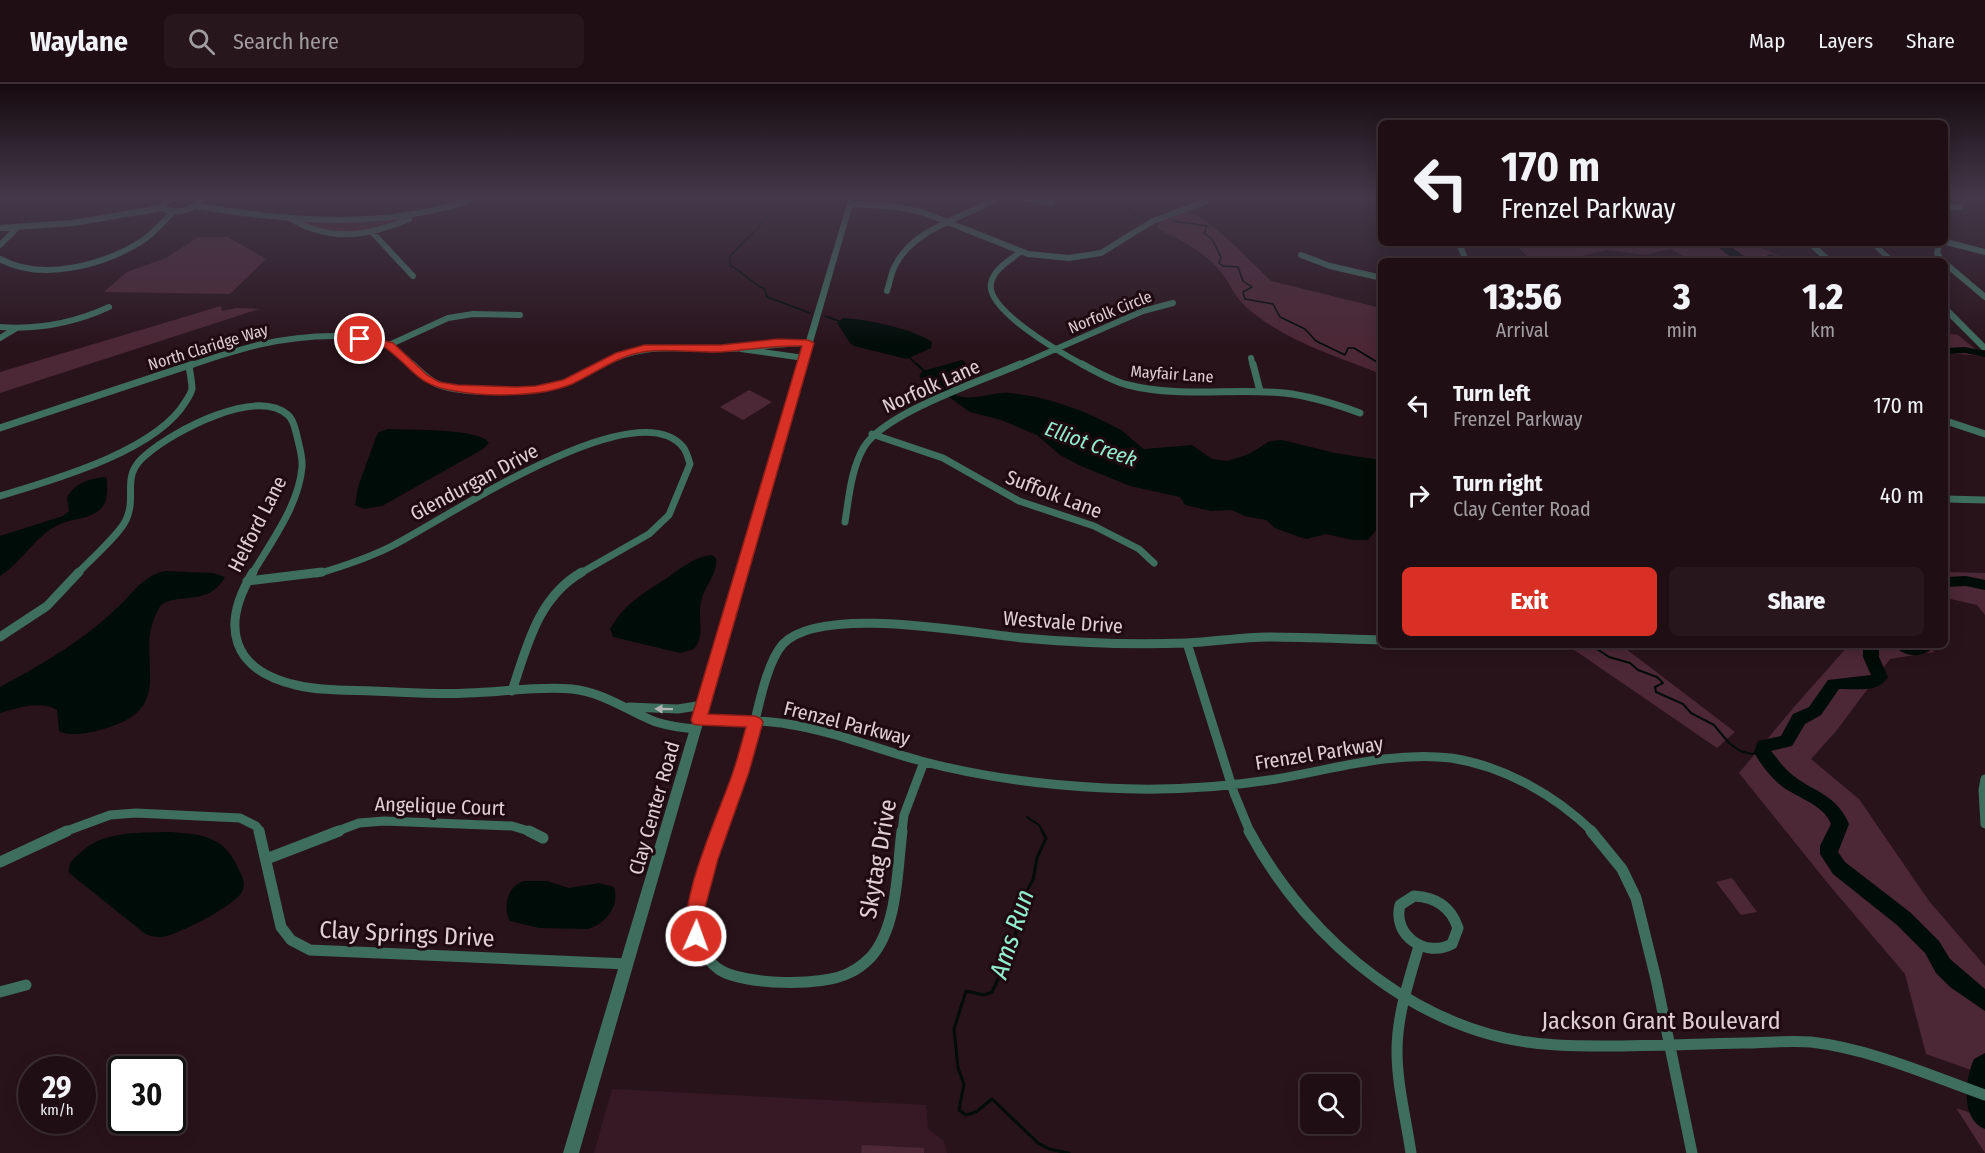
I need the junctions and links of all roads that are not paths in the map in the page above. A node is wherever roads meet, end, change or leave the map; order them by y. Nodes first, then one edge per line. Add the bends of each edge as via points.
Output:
1 (130, 247) edge
2 (386, 247) edge
3 (837, 247) edge
4 (909, 247) edge
5 (1005, 247) edge
6 (1115, 247) edge
7 (1814, 247) edge
8 (1870, 247) edge
9 (1876, 247) edge
10 (1965, 247) edge
11 (1985, 252) edge
12 (1019, 253) junction
13 (1301, 255) dead end
14 (1826, 258) edge
15 (1882, 258) edge
16 (1889, 258) edge
17 (0, 259) edge
18 (1948, 265) edge
19 (413, 276) dead end
20 (1378, 277) edge
21 (887, 291) dead end
22 (1985, 297) edge
23 (1173, 303) dead end
24 (109, 307) dead end
25 (1948, 312) edge
26 (520, 315) dead end
27 (1948, 318) edge
28 (0, 327) edge
29 (15, 328) junction
30 (0, 338) edge
31 (1975, 338) junction
32 (808, 343) junction
33 (389, 345) junction
34 (731, 348) junction
35 (1057, 348) junction
36 (1985, 348) edge
37 (804, 358) junction
38 (1251, 358) dead end
39 (189, 366) junction
40 (1260, 391) junction
41 (1360, 413) dead end
42 (1948, 422) edge
43 (0, 428) edge
44 (872, 434) junction
45 (1985, 434) edge
46 (0, 496) edge
47 (1948, 499) edge
48 (1985, 500) edge
49 (845, 522) dead end
50 (1154, 563) dead end
51 (247, 581) junction
52 (0, 637) edge
53 (1378, 640) edge
54 (1187, 643) junction
55 (767, 676) joint
56 (512, 691) junction
57 (702, 705) junction
58 (625, 706) junction
59 (755, 722) junction
60 (697, 724) junction
61 (924, 762) junction
62 (1985, 779) edge
63 (1231, 784) junction
64 (1985, 824) edge
65 (543, 837) dead end
66 (269, 858) junction
67 (0, 862) edge
68 (1419, 946) junction
69 (627, 964) junction
70 (26, 985) dead end
71 (0, 992) edge
72 (1404, 997) junction
73 (1669, 1044) junction
74 (1985, 1095) edge
75 (571, 1153) edge
76 (1411, 1153) edge
77 (1692, 1153) edge

1 - 17 street via 94,261 63,267 14,267
2 - 19 street
3 - 32 street, Clay Center Road
4 - 21 street via 896,264
5 - 12 street
6 - 12 street via 1095,254 1058,258
7 - 14 street
8 - 15 street
9 - 16 street
10 - 11 street
12 - 35 street, Mayfair Lane via 991,279 992,298 1004,312
13 - 20 street
18 - 22 street
23 - 35 street, Norfolk Circle via 1156,306
24 - 29 street via 58,325
25 - 31 street
26 - 33 street via 448,318
27 - 31 street
28 - 29 street
29 - 30 street
31 - 36 street
32 - 34 street
32 - 37 street, Clay Center Road
33 - 34 street via 424,378 436,384 458,389 516,391 566,382 636,350
33 - 39 street, North Claridge Way via 360,339 293,337 251,345
34 - 37 street
35 - 40 street, Mayfair Lane via 1097,374 1126,385 1162,390
35 - 44 street, Norfolk Lane via 891,421
37 - 57 street, Clay Center Road
38 - 40 street
39 - 43 street, North Claridge Way
39 - 46 street via 194,383 190,397 155,432 84,470
40 - 41 street, Mayfair Lane via 1299,395
42 - 45 street
44 - 49 street, Norfolk Lane via 860,454
44 - 50 street, Suffolk Lane via 944,458 1019,501 1094,526 1139,549
47 - 48 street
51 - 52 street, Helford Lane via 294,497 302,469 302,454 290,417 265,408 208,418 146,454 128,478 130,510 124,524 47,606
51 - 56 street, Helford Lane via 234,614 236,638 251,663 278,680 313,688 355,690 441,694
51 - 56 street, Glendurgan Drive via 313,575 357,562 515,475 611,436 653,433 678,442 690,464 669,515 649,534 577,575 553,596 534,624
53 - 54 street, Westvale Drive via 1267,637
54 - 55 street, Westvale Drive via 1082,642 949,628 831,625 806,630 789,639 774,656
54 - 63 street, Jackson Grant Boulevard
55 - 59 street, Skytag Drive
56 - 58 street, Helford Lane via 580,690
57 -> 58 street, Helford Lane via 678,709
57 - 60 street, Clay Center Road
58 - 60 street, Helford Lane via 670,727
59 - 60 street, Frenzel Parkway
59 - 61 street, Frenzel Parkway via 797,725
59 - 61 street, Skytag Drive via 712,848 694,922 708,960 720,970 746,979 830,980 857,968 875,952 890,923 904,815
60 - 69 street, Clay Center Road
61 - 63 street, Frenzel Parkway via 1077,786 1144,789
62 - 64 street
63 - 72 street, Jackson Grant Boulevard via 1250,832 1311,920 1351,958
63 - 73 street, Frenzel Parkway via 1422,756 1498,771 1543,793 1589,829 1628,879 1641,917
65 - 66 street, Angelique Court via 512,826 370,822 342,828
66 - 67 street, Clay Springs Drive via 259,829 240,818 128,813 91,821
66 - 69 street, Clay Springs Drive via 281,927 289,939 309,950
68 - 68 street via 1447,947 1454,943 1458,928 1444,904 1424,896 1405,899 1396,913 1402,931
68 - 72 street
69 - 75 street, Clay Center Road
70 - 71 street
72 - 73 street, Jackson Grant Boulevard via 1499,1036 1556,1045
72 - 76 street via 1398,1064
73 - 74 street, Jackson Grant Boulevard via 1810,1042 1856,1050
73 - 77 street, Frenzel Parkway

